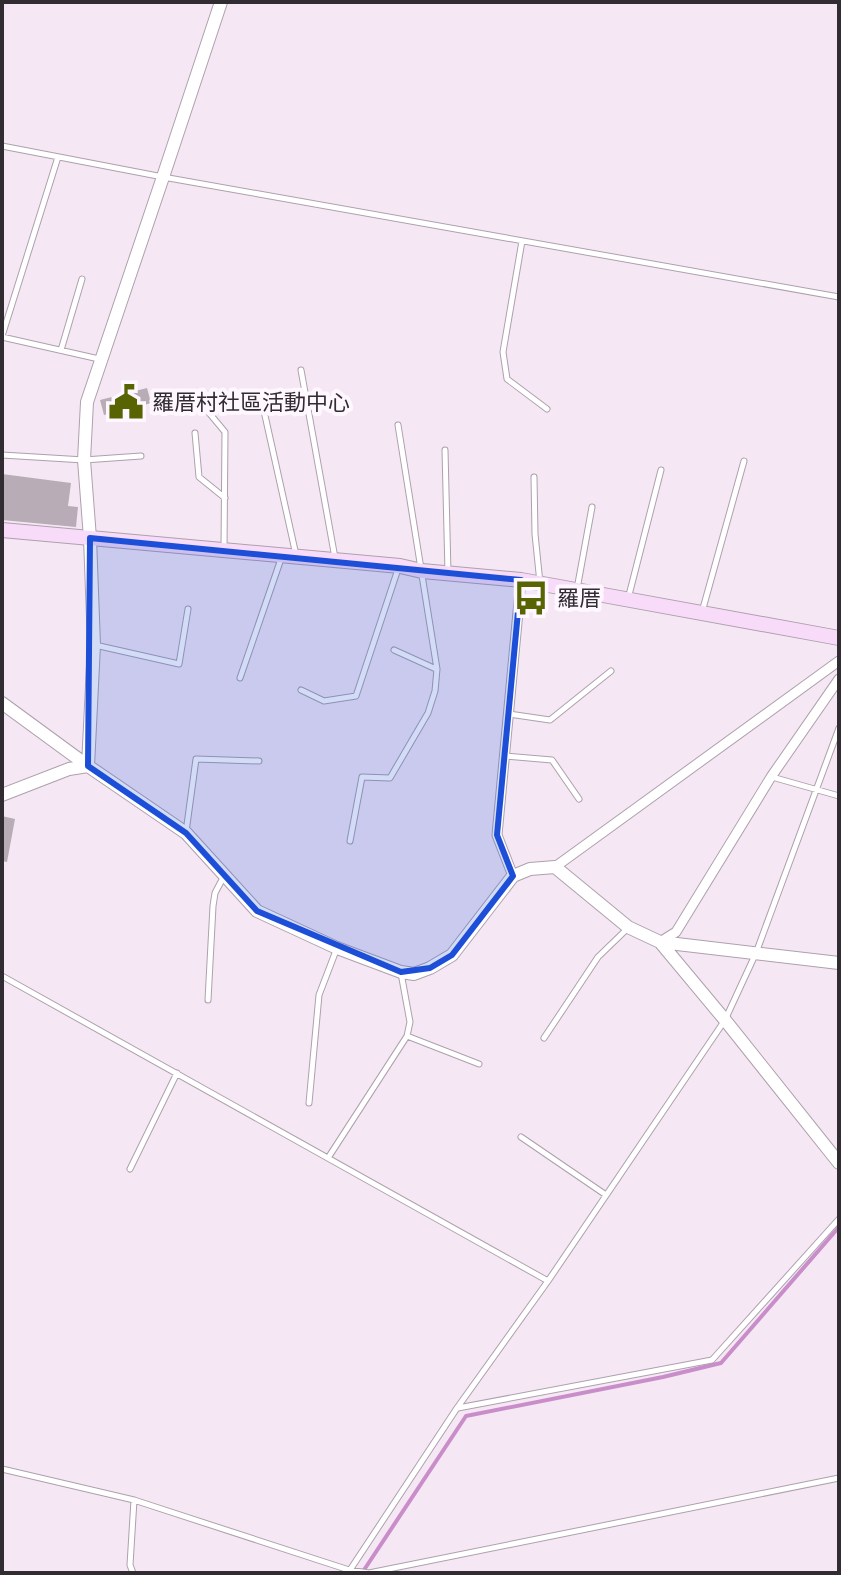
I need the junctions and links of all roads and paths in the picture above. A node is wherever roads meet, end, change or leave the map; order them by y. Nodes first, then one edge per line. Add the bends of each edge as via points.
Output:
1 (221, 2) edge
2 (2, 146) edge
3 (58, 157) junction
4 (163, 177) junction
5 (522, 241) junction
6 (82, 279) dead end
7 (839, 297) edge
8 (2, 336) edge
9 (61, 350) junction
10 (101, 359) junction
11 (301, 370) dead end
12 (262, 402) dead end
13 (205, 408) dead end
14 (547, 409) dead end
15 (398, 425) dead end
16 (195, 433) dead end
17 (445, 450) dead end
18 (2, 455) edge
19 (141, 456) dead end
20 (84, 460) junction
21 (744, 461) dead end
22 (661, 470) dead end
23 (534, 477) dead end
24 (225, 498) junction
25 (592, 507) dead end
26 (2, 530) edge
27 (90, 538) junction
28 (224, 550) junction
29 (289, 556) junction
30 (335, 560) junction
31 (400, 566) junction
32 (422, 571) junction
33 (448, 574) junction
34 (521, 580) junction
35 (540, 584) junction
36 (576, 590) junction
37 (628, 600) junction
38 (188, 609) dead end
39 (701, 613) junction
40 (839, 638) edge
41 (94, 645) junction
42 (394, 650) dead end
43 (839, 661) edge
44 (437, 669) junction
45 (611, 671) dead end
46 (240, 678) dead end
47 (839, 679) edge
48 (301, 690) dead end
49 (2, 703) edge
50 (508, 714) junction
51 (839, 728) edge
52 (504, 756) junction
53 (259, 761) dead end
54 (88, 766) junction
55 (771, 777) junction
56 (817, 790) junction
57 (2, 795) edge
58 (839, 796) edge
59 (579, 799) dead end
60 (186, 833) junction
61 (350, 841) dead end
62 (555, 867) junction
63 (224, 876) junction
64 (513, 876) junction
65 (628, 927) junction
66 (660, 942) junction
67 (337, 948) junction
68 (756, 953) junction
69 (839, 963) edge
70 (401, 972) junction
71 (2, 976) edge
72 (208, 1000) dead end
73 (725, 1020) junction
74 (407, 1036) junction
75 (544, 1038) dead end
76 (479, 1064) dead end
77 (177, 1073) junction
78 (309, 1103) dead end
79 (521, 1137) dead end
80 (328, 1158) junction
81 (839, 1163) edge
82 (130, 1169) dead end
83 (606, 1195) junction
84 (839, 1219) edge
85 (548, 1281) junction
86 (457, 1408) junction
87 (2, 1469) edge
88 (839, 1478) edge
89 (134, 1500) junction
90 (349, 1572) edge
91 (133, 1573) edge

1 - 4 street
2 - 3 lane
3 - 4 lane
3 - 8 lane
4 - 5 lane
4 - 10 street
5 - 7 lane
5 - 14 lane via 503,352 507,379
6 - 9 lane
8 - 9 lane
9 - 10 lane
10 - 20 street via 87,402
11 - 30 lane
12 - 29 lane
13 - 24 lane via 225,432
15 - 32 lane
16 - 24 lane via 199,477
17 - 33 lane
18 - 20 lane
19 - 20 lane
20 - 27 street
21 - 39 lane
22 - 37 lane
23 - 35 lane
24 - 28 lane
25 - 36 lane
26 - 27 main road
27 - 28 main road
27 - 41 street
28 - 29 main road
29 - 30 main road
29 - 46 lane
30 - 31 main road
31 - 32 main road
31 - 48 lane via 356,696 324,701
32 - 33 main road
32 - 44 lane
33 - 34 main road
34 - 35 main road
34 - 50 street
35 - 36 main road
36 - 37 main road
37 - 39 main road
38 - 41 lane via 179,664
39 - 40 main road
41 - 54 street
42 - 44 lane
43 - 62 street
44 - 61 lane via 428,713 390,778 362,777
45 - 50 lane via 550,720
47 - 55 street
49 - 54 street
50 - 52 street
51 - 56 lane
52 - 59 lane via 552,760
52 - 64 street via 497,835
53 - 60 lane via 196,759
54 - 57 street
54 - 60 street
55 - 56 lane
55 - 66 street via 676,932
56 - 58 lane
56 - 68 lane
60 - 63 street
62 - 64 street
62 - 65 street
63 - 67 street via 257,911
63 - 72 lane via 213,906
64 - 70 street via 452,955 414,974
65 - 66 street
65 - 75 lane via 598,957
66 - 68 street
66 - 73 street
67 - 70 street
67 - 78 lane via 319,995
68 - 69 street
68 - 73 lane
70 - 74 lane via 410,1022
71 - 77 lane
73 - 81 street
73 - 83 lane
74 - 76 lane
74 - 80 lane
77 - 80 lane
77 - 82 lane
79 - 83 lane
80 - 85 lane
83 - 85 lane
84 - 86 lane via 712,1360
85 - 86 lane
86 - 90 lane
87 - 89 lane
88 - 90 lane via 369,1573
89 - 90 lane
89 - 91 lane

